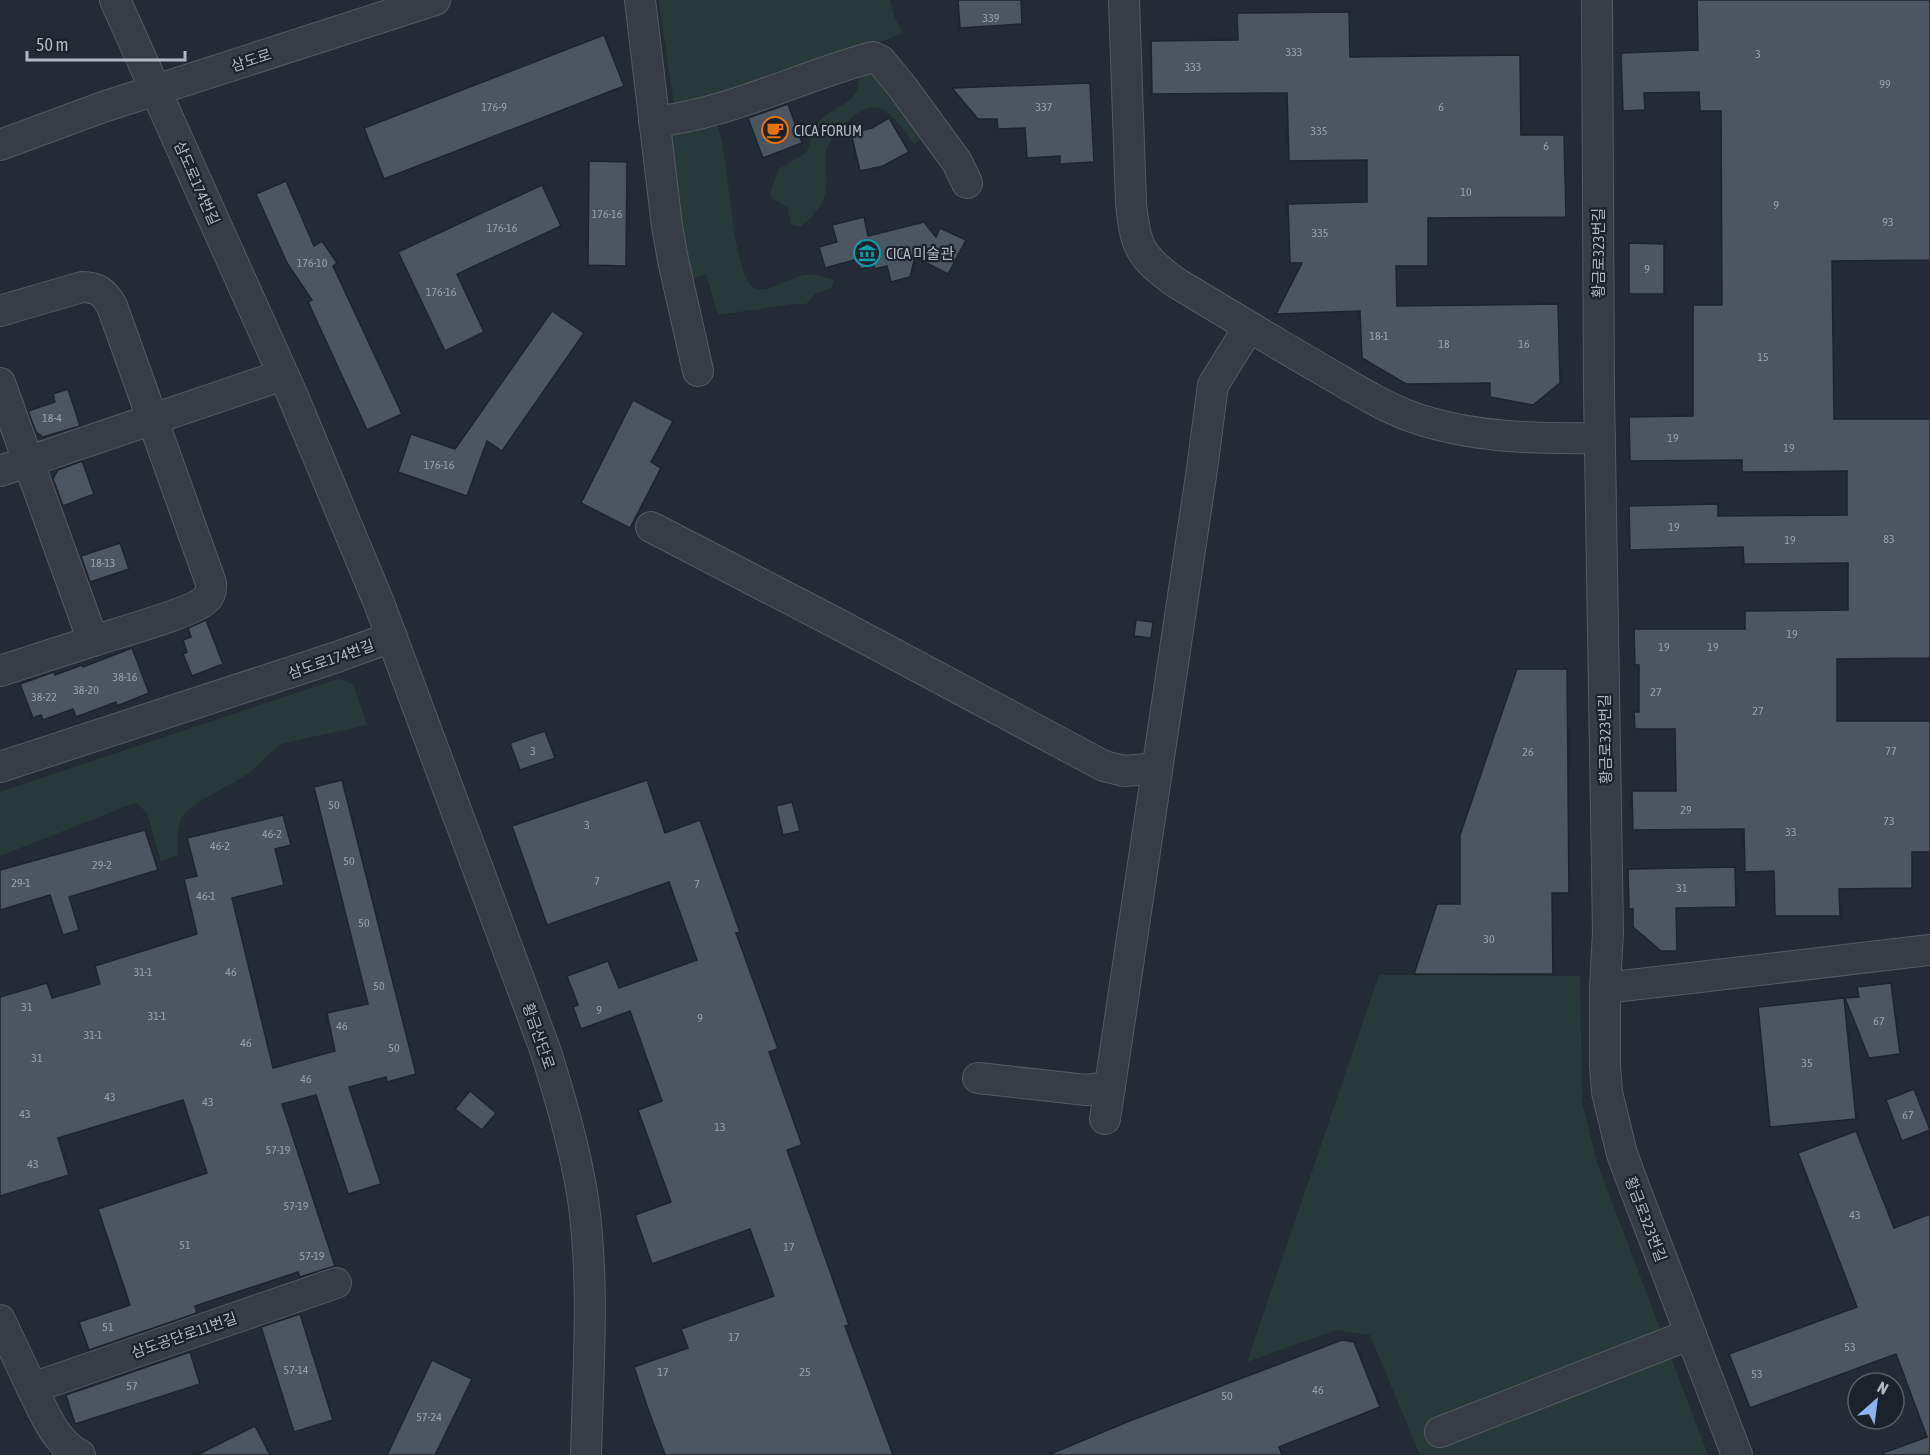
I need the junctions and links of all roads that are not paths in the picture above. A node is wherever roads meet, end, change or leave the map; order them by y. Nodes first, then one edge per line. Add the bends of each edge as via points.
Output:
1 (115, 0) edge
2 (435, 0) edge
3 (640, 0) edge
4 (1124, 0) edge
5 (1597, 0) edge
6 (154, 90) junction
7 (654, 122) junction
8 (0, 145) edge
9 (968, 183) dead end
10 (0, 311) edge
11 (1249, 327) junction
12 (698, 371) dead end
13 (283, 375) junction
14 (0, 383) edge
15 (152, 421) junction
16 (1600, 438) junction
17 (28, 461) junction
18 (0, 471) edge
19 (651, 527) dead end
20 (392, 637) junction
21 (93, 641) junction
22 (0, 671) edge
23 (0, 767) edge
24 (1157, 768) junction
25 (1930, 950) edge
26 (1605, 988) junction
27 (978, 1078) dead end
28 (1110, 1087) junction
29 (1105, 1119) dead end
30 (336, 1283) dead end
31 (0, 1320) edge
32 (1691, 1334) junction
33 (32, 1388) junction
34 (1440, 1432) dead end
35 (80, 1455) edge
36 (586, 1455) edge
37 (1737, 1455) edge

1 - 6 street, 삼도로174번길
2 - 6 street, 삼도로
3 - 7 street
4 - 11 street via 1131,203 1136,242 1158,270
5 - 16 street, 황금로323번길
6 - 8 street, 삼도로
6 - 13 street, 삼도로174번길
7 - 9 street via 713,111 873,57 903,88
7 - 12 street via 673,260
10 - 15 street via 82,287 100,290 112,306
11 - 16 street via 1412,417 1498,436
11 - 24 street via 1211,395
13 - 15 street
13 - 20 street, 삼도로174번길
14 - 17 street
15 - 17 street
15 - 21 street via 211,592 200,605
16 - 26 street, 황금로323번길 via 1608,932
17 - 18 street
17 - 21 street
19 - 24 street via 1104,766 1124,771
20 - 23 street, 삼도로174번길
20 - 36 street, 황금산단로 via 568,1121 583,1199 589,1264
21 - 22 street
24 - 28 street
25 - 26 street
26 - 32 street, 황금로323번길 via 1605,1065 1611,1116
27 - 28 street via 1086,1090
28 - 29 street
30 - 33 street, 삼도공단로11번길
31 - 33 street
32 - 34 street
32 - 37 street, 황금로323번길
33 - 35 street via 63,1442

